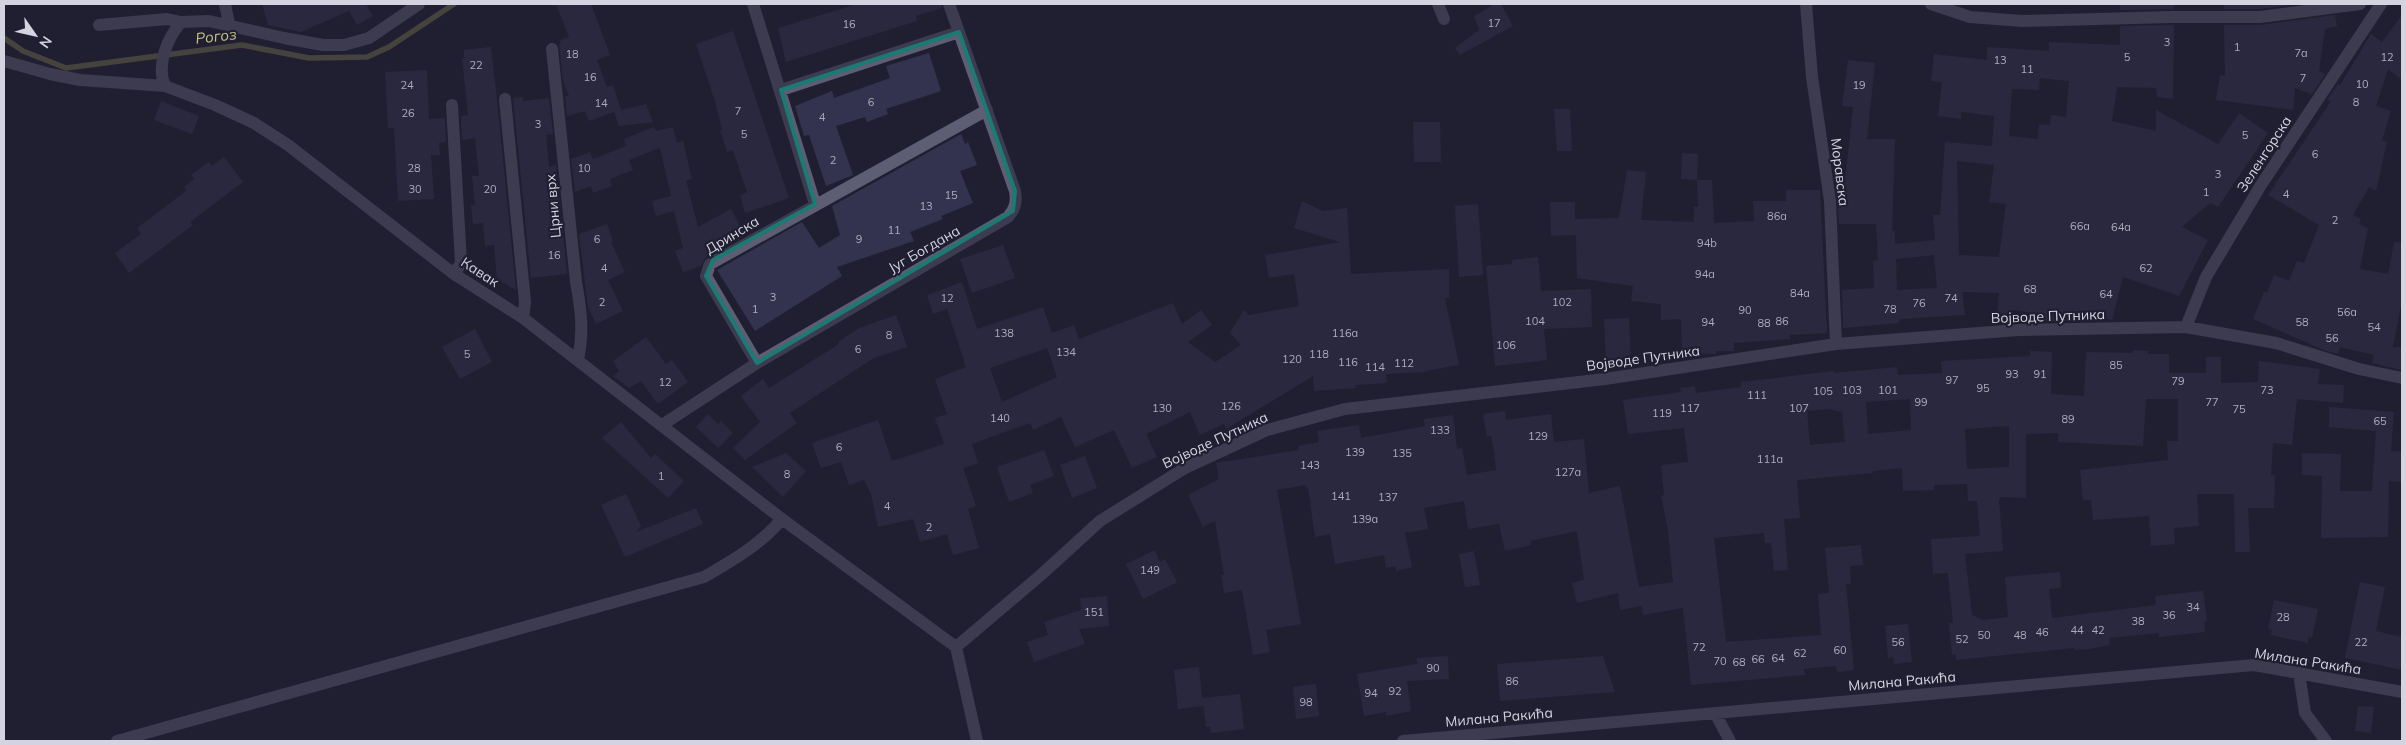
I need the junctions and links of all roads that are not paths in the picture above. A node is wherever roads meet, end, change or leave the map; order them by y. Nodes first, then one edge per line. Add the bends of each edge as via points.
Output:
1 (225, 4) edge
2 (419, 4) edge
3 (752, 4) edge
4 (949, 4) edge
5 (1438, 4) edge
6 (1806, 4) edge
7 (1931, 4) edge
8 (2362, 4) edge
9 (2380, 5) edge
10 (1444, 19) dead end
11 (182, 22) junction
12 (229, 24) junction
13 (99, 25) dead end
14 (959, 32) junction
15 (552, 49) dead end
16 (4, 61) edge
17 (165, 86) junction
18 (781, 90) junction
19 (504, 99) dead end
20 (452, 105) dead end
21 (987, 110) junction
22 (815, 204) junction
23 (454, 274) junction
24 (523, 318) junction
25 (2186, 328) junction
26 (1836, 344) junction
27 (578, 359) junction
28 (757, 363) junction
29 (2402, 378) edge
30 (662, 425) junction
31 (782, 519) junction
32 (956, 647) junction
33 (2299, 673) junction
34 (2402, 692) edge
35 (1715, 713) junction
36 (117, 741) edge
37 (977, 741) edge
38 (1403, 741) edge
39 (1730, 741) edge
40 (2326, 741) edge

1 - 12 street
2 - 12 street via 369,38 344,45 284,38
3 - 18 street
4 - 14 street, Југ Богдана
5 - 10 street
6 - 26 street, Моравска via 1812,77 1830,201
7 - 8 street via 1970,17 2022,21 2260,17
8 - 9 street
9 - 25 street, Зеленгорска via 2206,277
11 - 12 street via 194,20
11 - 13 street via 167,19
11 - 17 street via 170,39 161,67
14 - 18 street
14 - 21 street, Југ Богдана
15 - 27 street, Црни врх via 581,314
16 - 17 street, Кавак via 80,80
17 - 23 street, Кавак via 215,105 288,145
18 - 22 street
19 - 24 street via 525,302
20 - 23 street via 461,263
21 - 22 street, Дринска
21 - 28 street, Југ Богдана via 1016,198 1008,217
22 - 28 street, Дринска via 714,260 707,268 706,276
23 - 24 street, Кавак
24 - 27 street, Кавак
25 - 26 street, Војводе Путника via 2018,330
25 - 29 street, Војводе Путника via 2276,343 2360,369
26 - 32 street, Војводе Путника via 1605,380 1345,409 1267,430 1185,468 1100,521
27 - 30 street, Кавак
28 - 30 street, Југ Богдана
30 - 31 street, Кавак
31 - 32 street, Кавак
31 - 36 street via 749,550 704,577
32 - 37 street
33 - 34 street, Милана Ракића
33 - 35 street, Милана Ракића via 2254,665
33 - 40 street via 2305,713
35 - 38 street, Милана Ракића
35 - 39 street

